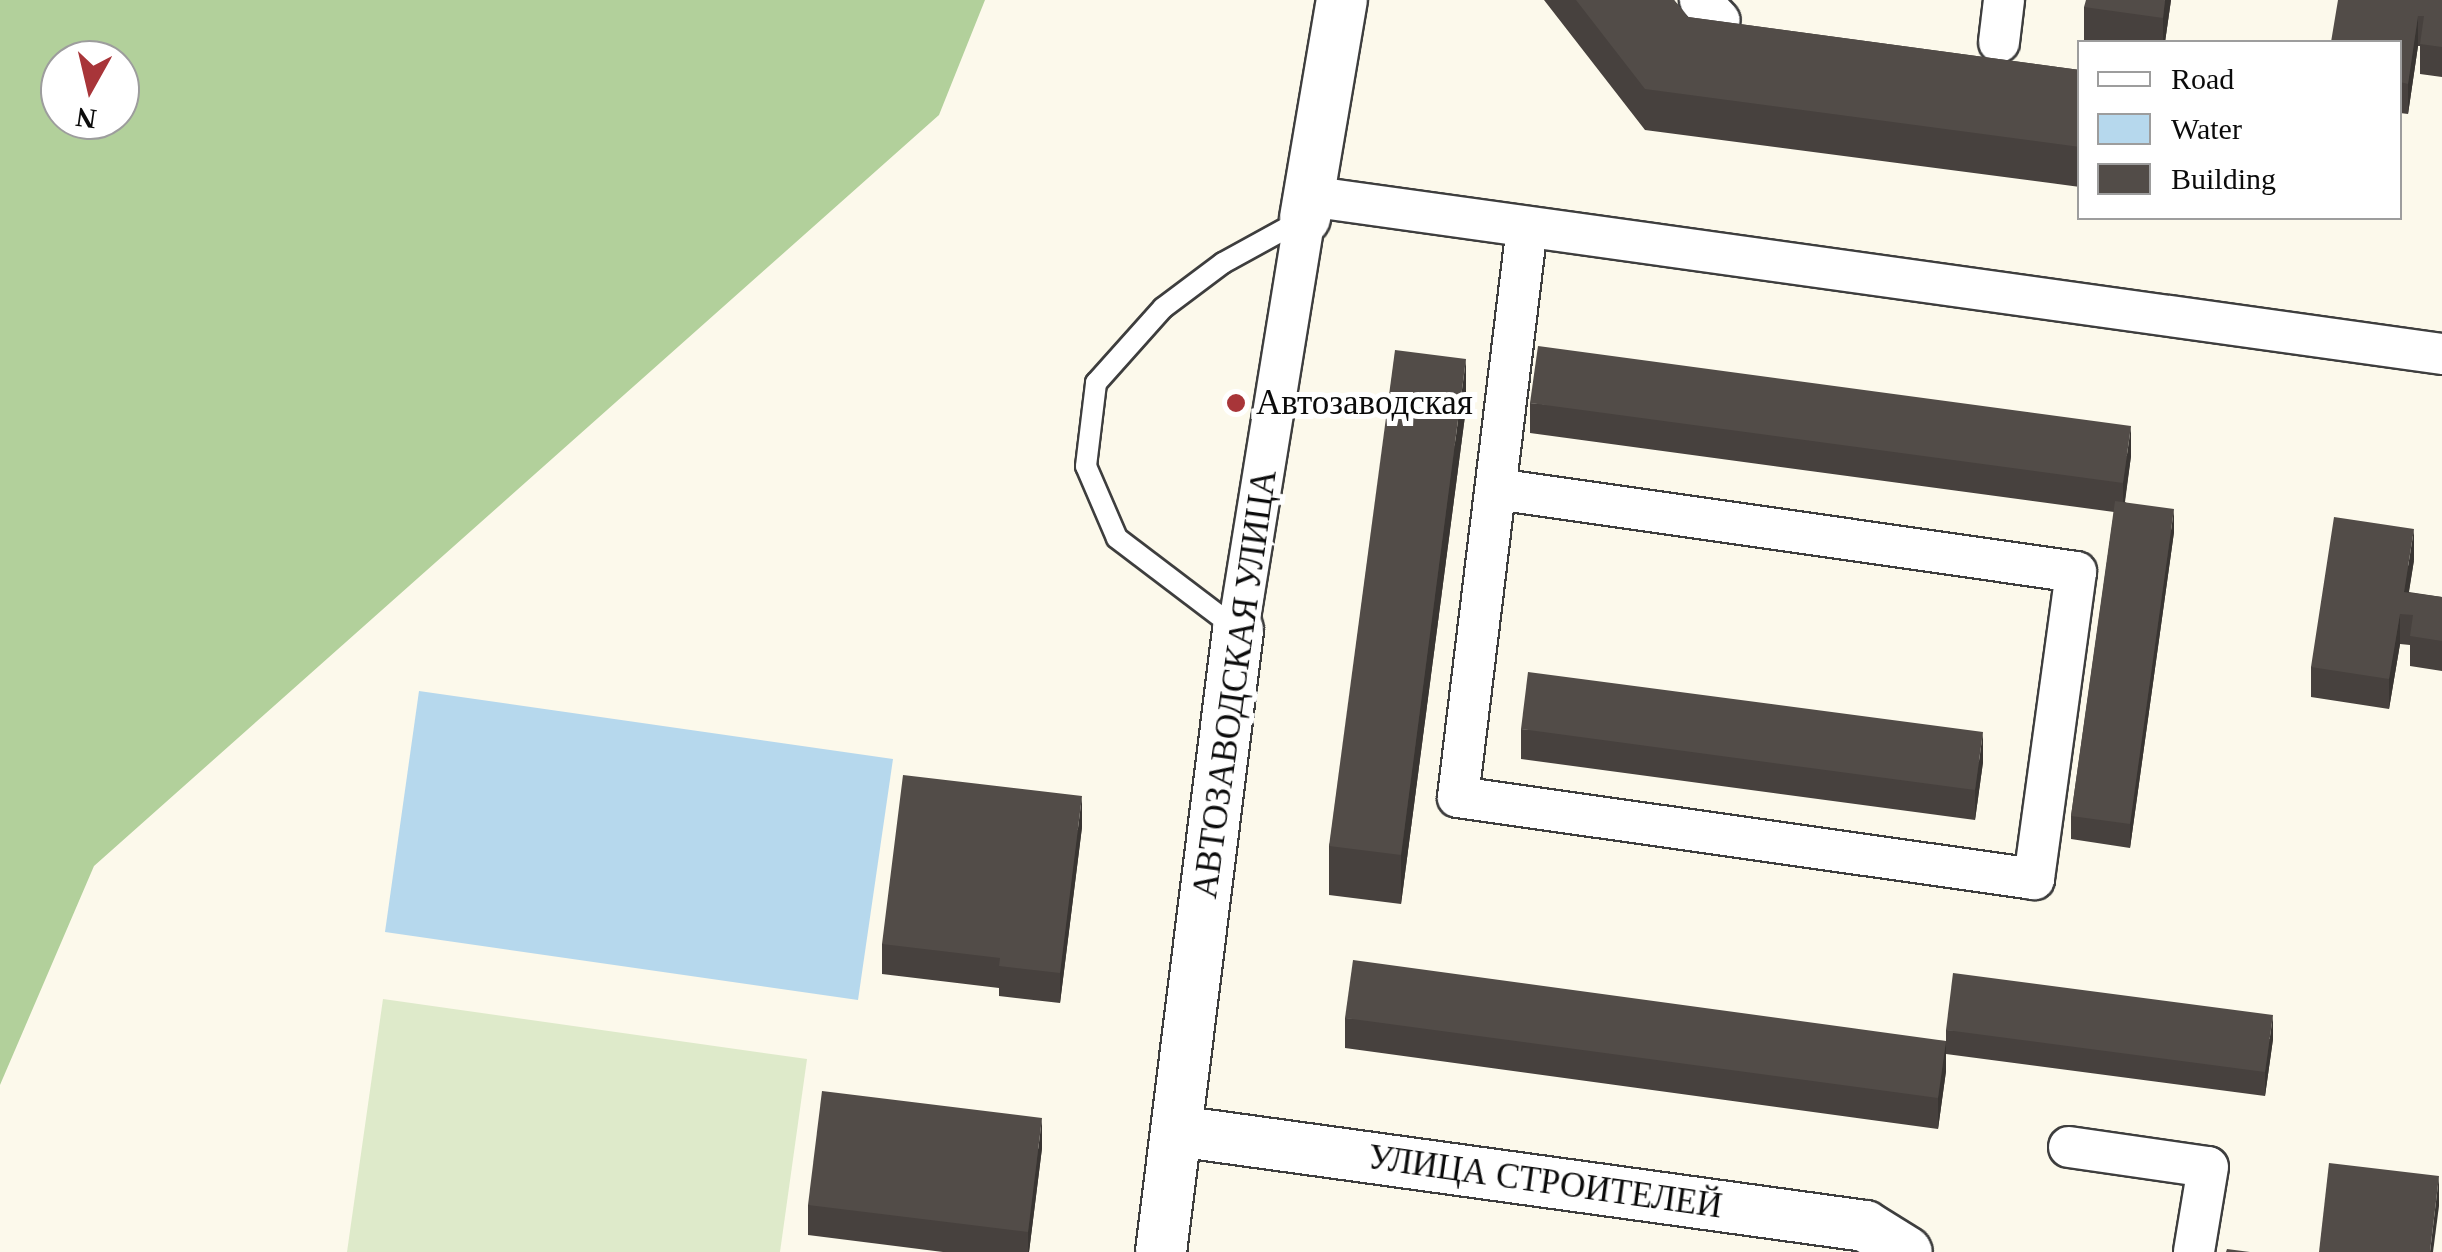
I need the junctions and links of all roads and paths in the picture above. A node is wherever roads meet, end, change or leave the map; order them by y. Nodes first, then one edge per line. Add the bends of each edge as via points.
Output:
1 (1342, 0) edge
2 (2004, 0) edge
3 (1999, 42) dead end
4 (1307, 207) junction
5 (1527, 227) junction
6 (2442, 354) edge
7 (1496, 489) junction
8 (1238, 630) junction
9 (1177, 1131) junction
10 (2069, 1147) dead end
11 (1161, 1252) edge
12 (1907, 1252) edge
13 (2194, 1252) edge

1 - 4 street, АВТОЗАВОДСКАЯ УЛИЦА
2 - 3 street
4 - 5 street
4 - 8 street, АВТОЗАВОДСКАЯ УЛИЦА
4 - 8 lane via 1163,308 1096,383 1086,466 1116,538
5 - 6 street
5 - 7 street
7 - 7 street via 1458,797 2034,879 2076,572
8 - 9 street, АВТОЗАВОДСКАЯ УЛИЦА
9 - 11 street, АВТОЗАВОДСКАЯ УЛИЦА
9 - 12 street, УЛИЦА СТРОИТЕЛЕЙ via 1865,1226
10 - 13 street via 2208,1167

